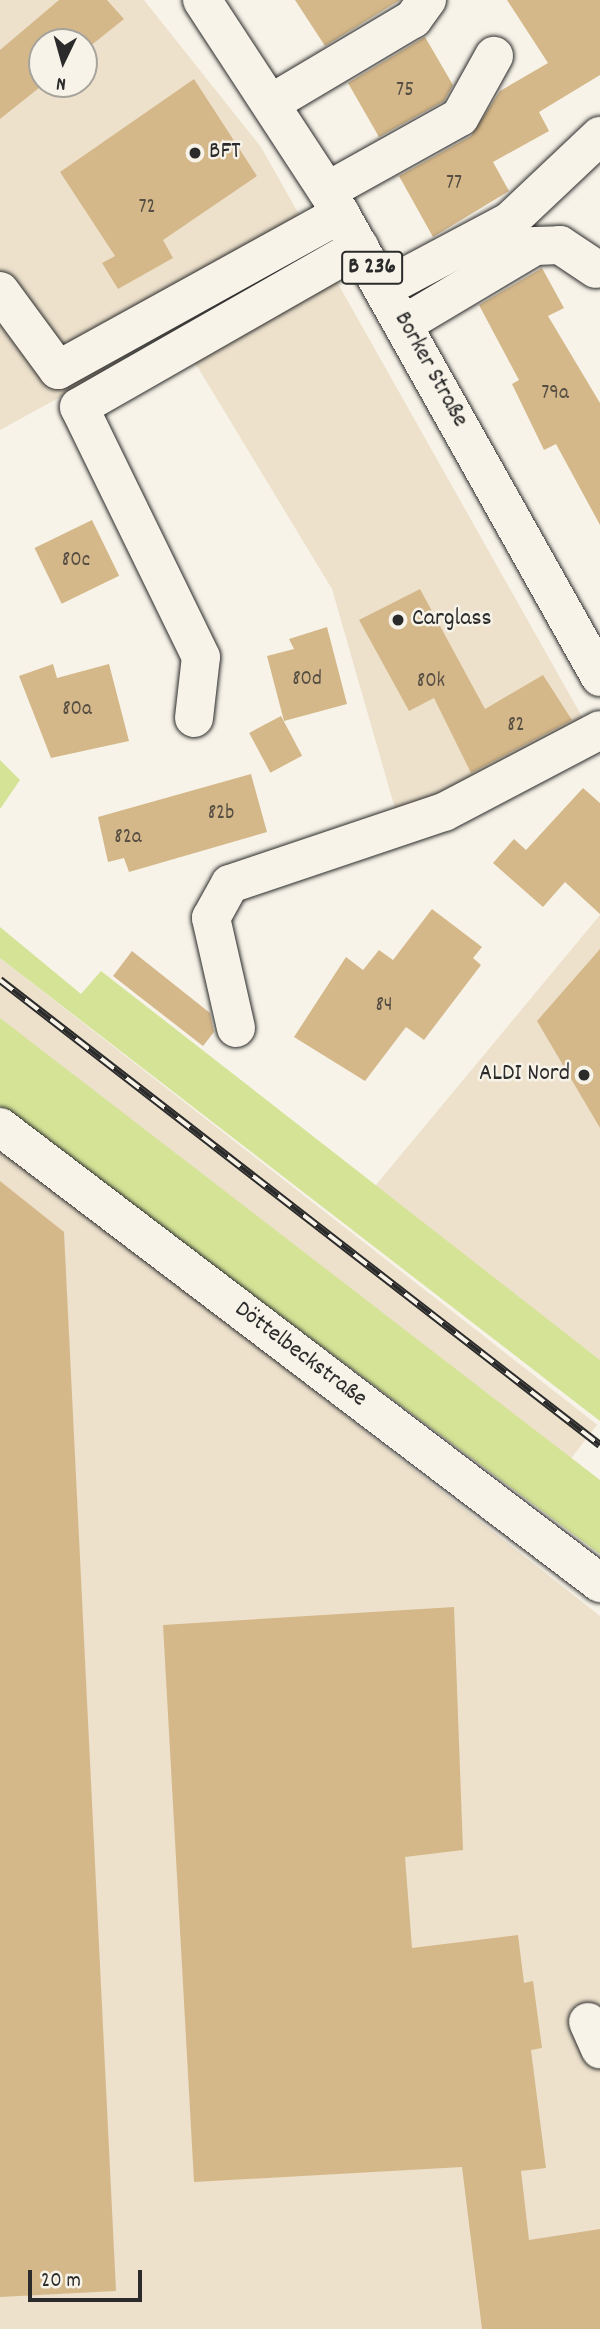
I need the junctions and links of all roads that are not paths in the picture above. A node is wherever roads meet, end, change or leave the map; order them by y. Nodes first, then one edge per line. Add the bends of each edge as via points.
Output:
1 (202, 0) edge
2 (427, 0) edge
3 (494, 56) dead end
4 (274, 102) junction
5 (600, 136) edge
6 (334, 202) junction
7 (359, 247) junction
8 (596, 269) dead end
9 (384, 288) junction
10 (5, 310) edge
11 (404, 324) junction
12 (600, 677) edge
13 (194, 718) dead end
14 (600, 730) edge
15 (236, 1028) dead end
16 (0, 1128) edge
17 (600, 1583) edge

1 - 4 main road, Borker Straße / B 236
2 - 4 main road via 413,19
3 - 6 main road via 460,117
4 - 6 main road, Borker Straße / B 236
5 - 9 main road via 510,221
6 - 7 main road, Borker Straße / B 236
6 - 10 main road via 58,370
7 - 9 main road, Borker Straße / B 236
7 - 13 main road via 79,407 201,657
8 - 11 main road via 560,245 535,246
9 - 11 main road, Borker Straße / B 236
11 - 12 main road, Borker Straße / B 236
14 - 15 main road via 443,812 230,884 211,918
16 - 17 main road, Döttelbeckstraße

